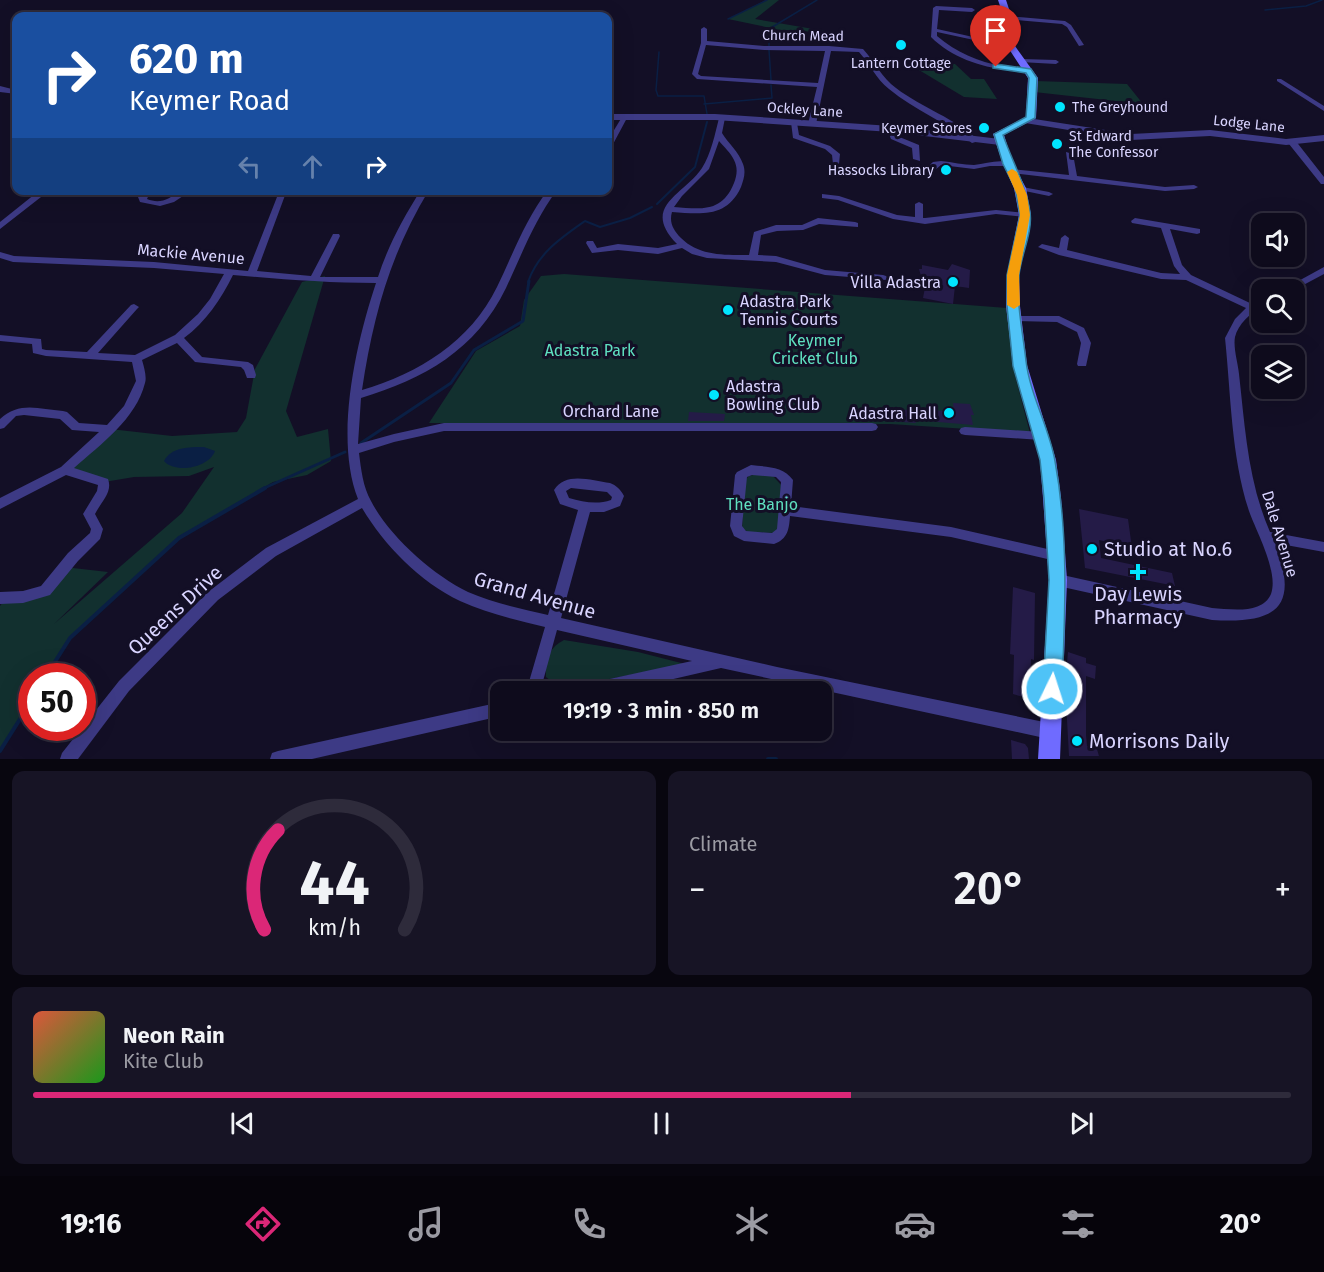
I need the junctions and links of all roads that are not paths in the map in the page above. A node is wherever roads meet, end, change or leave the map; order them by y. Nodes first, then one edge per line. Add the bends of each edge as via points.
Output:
1 (1002, 0) edge
2 (972, 9) dead end
3 (1008, 18) junction
4 (704, 29) dead end
5 (934, 30) junction
6 (704, 43) junction
7 (1081, 45) dead end
8 (1011, 46) junction
9 (829, 48) junction
10 (963, 50) dead end
11 (1022, 61) junction
12 (1056, 62) dead end
13 (994, 66) junction
14 (1028, 70) junction
15 (1279, 80) dead end
16 (822, 85) junction
17 (1324, 109) edge
18 (612, 117) edge
19 (624, 118) junction
20 (722, 118) junction
21 (1028, 121) junction
22 (793, 123) junction
23 (812, 124) junction
24 (891, 129) junction
25 (719, 134) junction
26 (1324, 138) edge
27 (612, 139) edge
28 (975, 141) junction
29 (1000, 142) junction
30 (1292, 142) junction
31 (1069, 154) dead end
32 (917, 159) dead end
33 (836, 162) dead end
34 (1010, 168) junction
35 (926, 173) dead end
36 (1073, 178) junction
37 (1324, 183) edge
38 (1194, 187) dead end
39 (1020, 188) junction
40 (1049, 194) dead end
41 (40, 195) edge
42 (143, 195) edge
43 (180, 195) edge
44 (281, 195) edge
45 (421, 195) edge
46 (550, 195) edge
47 (825, 196) dead end
48 (919, 204) dead end
49 (670, 209) junction
50 (1025, 215) junction
51 (919, 220) junction
52 (1135, 222) dead end
53 (855, 225) dead end
54 (0, 226) edge
55 (1165, 226) junction
56 (1197, 231) dead end
57 (336, 236) dead end
58 (1065, 238) dead end
59 (683, 245) junction
60 (1042, 247) dead end
61 (594, 250) dead end
62 (1062, 253) junction
63 (0, 255) edge
64 (753, 258) junction
65 (1324, 270) edge
66 (229, 273) junction
67 (251, 275) junction
68 (1188, 277) junction
69 (314, 279) junction
70 (883, 279) dead end
71 (380, 280) junction
72 (1305, 280) edge
73 (1251, 303) edge
74 (134, 307) dead end
75 (1251, 309) edge
76 (1015, 319) junction
77 (0, 338) edge
78 (178, 338) junction
79 (89, 356) junction
80 (137, 359) junction
81 (1082, 364) dead end
82 (251, 375) dead end
83 (355, 396) junction
84 (0, 411) edge
85 (13, 413) junction
86 (0, 425) edge
87 (872, 427) dead end
88 (110, 429) junction
89 (965, 431) dead end
90 (1041, 436) junction
91 (353, 450) junction
92 (65, 470) junction
93 (365, 501) junction
94 (0, 504) edge
95 (585, 508) dead end
96 (785, 510) junction
97 (1264, 536) junction
98 (1324, 547) edge
99 (1056, 556) junction
100 (1058, 580) junction
101 (0, 598) edge
102 (553, 622) junction
103 (721, 662) junction
104 (536, 681) edge
105 (633, 681) edge
106 (490, 711) edge
107 (1049, 732) junction
108 (68, 759) edge
109 (278, 759) edge
110 (1049, 759) edge

1 - 3 main road
2 - 5 street via 936,8
3 - 7 street via 1063,22
3 - 8 main road
4 - 6 street
5 - 8 street
5 - 13 street via 934,37 950,49
6 - 9 street, Church Mead
6 - 16 street via 695,74 699,78
8 - 11 main road
9 - 16 street
9 - 28 street, Church Mead via 861,50 894,90 957,126
10 - 13 street via 993,61
11 - 12 street
11 - 14 main road
13 - 14 street
14 - 21 main road via 1034,83
15 - 17 street
16 - 23 street
18 - 19 street, Ockley Lane
19 - 20 street, Ockley Lane
19 - 27 street
20 - 22 street, Ockley Lane
20 - 25 street
21 - 29 main road via 998,134
21 - 30 street, Lodge Lane via 1131,137 1210,133
22 - 23 street, Ockley Lane
22 - 33 street via 796,136 831,148
23 - 24 street, Ockley Lane
24 - 28 street, Ockley Lane
24 - 32 street via 894,137 916,147
25 - 49 street via 707,166 678,193
25 - 49 street via 741,166 734,192 723,207 715,210
26 - 30 street, Lodge Lane
28 - 29 street, Ockley Lane
29 - 34 main road
30 - 37 street
31 - 36 street
34 - 35 street via 941,163
34 - 36 street
34 - 39 main road
36 - 38 street via 1165,189
39 - 40 street
39 - 50 main road
41 - 54 street
42 - 43 street via 143,200 151,204
44 - 67 street
45 - 71 street, Grand Avenue via 401,229
46 - 83 street via 527,229 485,318 464,341 415,375 387,388
47 - 51 street via 896,218
48 - 51 street
49 - 59 street via 668,225
50 - 51 street via 996,212
50 - 76 main road via 1013,275
52 - 55 street
53 - 64 street via 818,221 803,227 761,232 757,234
55 - 56 street
55 - 68 street via 1178,266
57 - 69 street
58 - 62 street
59 - 61 street via 658,251 618,247
59 - 64 street via 712,256
60 - 62 street
62 - 68 street via 1161,276
63 - 66 street, Mackie Avenue
64 - 70 street
65 - 72 street
66 - 67 street, Mackie Avenue
66 - 78 street via 213,302
67 - 69 street, Mackie Avenue
68 - 73 street
69 - 71 street, Mackie Avenue
71 - 83 street, Grand Avenue via 367,325
74 - 79 street
75 - 97 street, Dale Avenue via 1238,320 1230,338 1248,486
76 - 81 street via 1059,319 1081,330 1086,343
76 - 90 main road via 1020,366
77 - 79 street via 37,341 37,351
78 - 80 street
78 - 82 street via 199,360 244,364
79 - 80 street
80 - 88 street via 141,381 129,408
83 - 91 street, Grand Avenue
84 - 85 street
85 - 86 street
85 - 88 street via 63,415 76,427
87 - 91 street, Orchard Lane via 444,427
88 - 92 street
89 - 90 street
90 - 99 main road via 1048,460
91 - 93 street, Grand Avenue
92 - 94 street
92 - 101 street via 104,482 103,492 89,514 96,535 45,591
93 - 102 street, Grand Avenue via 425,570 457,593
93 - 108 street, Queens Drive via 271,552 213,596 124,686
95 - 102 street
96 - 96 street via 779,537 744,536 738,532 741,475 751,470 783,475 787,480
96 - 99 street via 951,532
97 - 98 street
97 - 100 street, Dale Avenue via 1278,572 1279,588 1275,600 1253,613 1235,615 1187,609
99 - 100 main road
100 - 107 main road
102 - 103 street, Grand Avenue
102 - 104 street
103 - 105 street
103 - 107 street, Grand Avenue
106 - 109 street
107 - 110 main road

